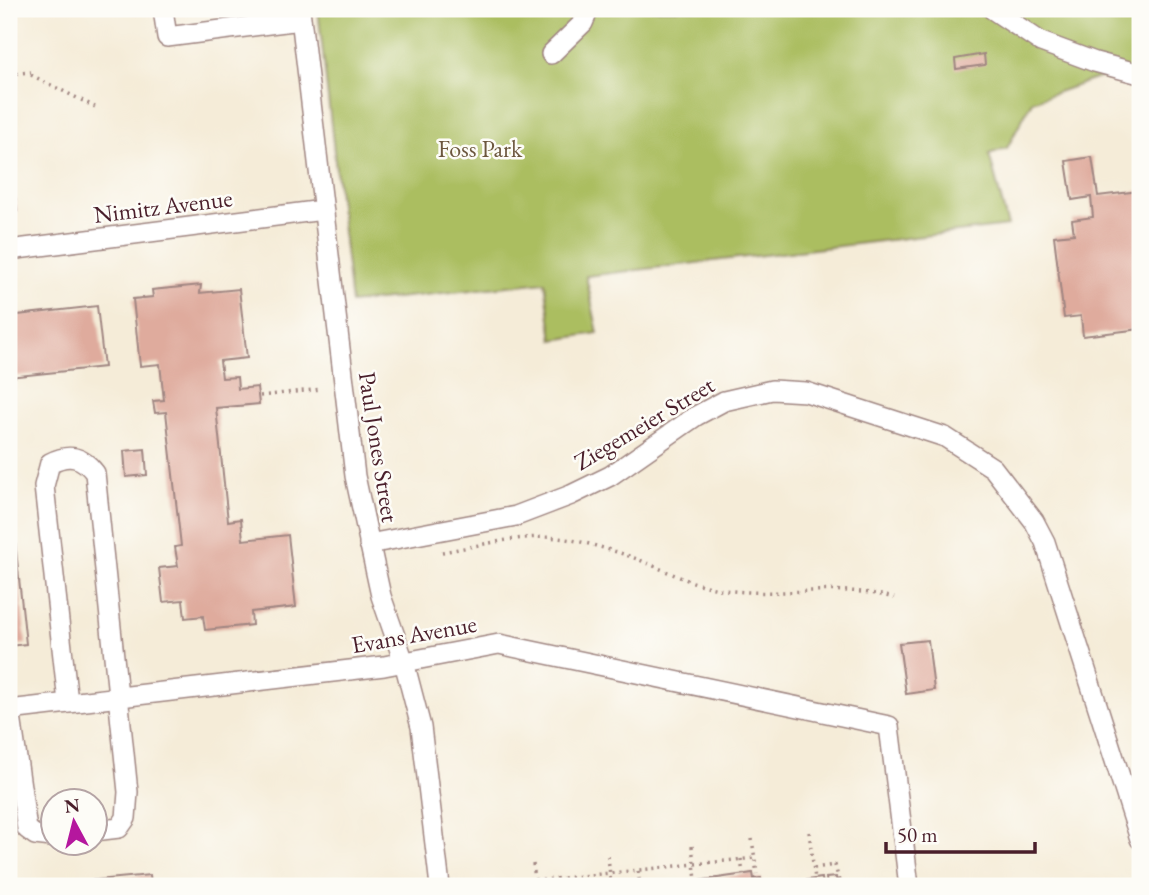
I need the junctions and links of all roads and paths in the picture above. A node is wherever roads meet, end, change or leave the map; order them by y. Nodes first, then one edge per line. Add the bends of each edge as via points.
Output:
1 (163, 9) edge
2 (589, 9) edge
3 (992, 9) edge
4 (300, 14) edge
5 (551, 54) dead end
6 (9, 74) edge
7 (1140, 74) edge
8 (95, 107) dead end
9 (323, 210) junction
10 (9, 250) edge
11 (321, 389) dead end
12 (260, 396) dead end
13 (369, 544) junction
14 (437, 553) dead end
15 (894, 598) dead end
16 (404, 663) junction
17 (119, 696) junction
18 (68, 702) junction
19 (10, 710) edge
20 (108, 829) edge
21 (809, 832) dead end
22 (38, 835) edge
23 (752, 839) dead end
24 (1140, 839) edge
25 (692, 846) dead end
26 (608, 856) dead end
27 (753, 857) junction
28 (741, 858) junction
29 (533, 864) dead end
30 (814, 868) junction
31 (638, 871) junction
32 (743, 874) dead end
33 (757, 874) dead end
34 (815, 879) dead end
35 (696, 880) dead end
36 (836, 881) dead end
37 (536, 884) edge
38 (440, 886) edge
39 (494, 886) edge
40 (611, 886) edge
41 (640, 886) edge
42 (909, 886) edge

1 - 4 street via 167,37
2 - 5 street via 583,23
3 - 7 street via 1041,42
4 - 9 street, Paul Jones Street
6 - 8 path via 31,73
9 - 10 street, Nimitz Avenue
9 - 13 street, Paul Jones Street via 355,476
11 - 12 path
13 - 16 street, Paul Jones Street
13 - 24 street, Ziegemeier Street via 516,516 571,495 610,476 724,401 772,390 806,392 944,437 993,468 1045,542
14 - 15 path via 526,538 557,538 622,554 720,589 751,593 869,591
16 - 17 street, Evans Avenue
16 - 38 street, Paul Jones Street via 421,727
16 - 42 street, Evans Avenue via 499,644 889,726
17 - 18 street, Evans Avenue
17 - 18 street via 94,472 86,461 74,456 50,463 44,486
17 - 20 street via 126,818 119,828
18 - 19 street, Evans Avenue
19 - 22 street via 27,829
21 - 30 path
23 - 27 path
25 - 35 path
26 - 40 path
27 - 28 path
27 - 33 path
28 - 31 path, bridge
28 - 32 path
29 - 37 path
30 - 34 path
30 - 36 path via 835,865
31 - 37 path, bridge
31 - 41 path
37 - 39 path

